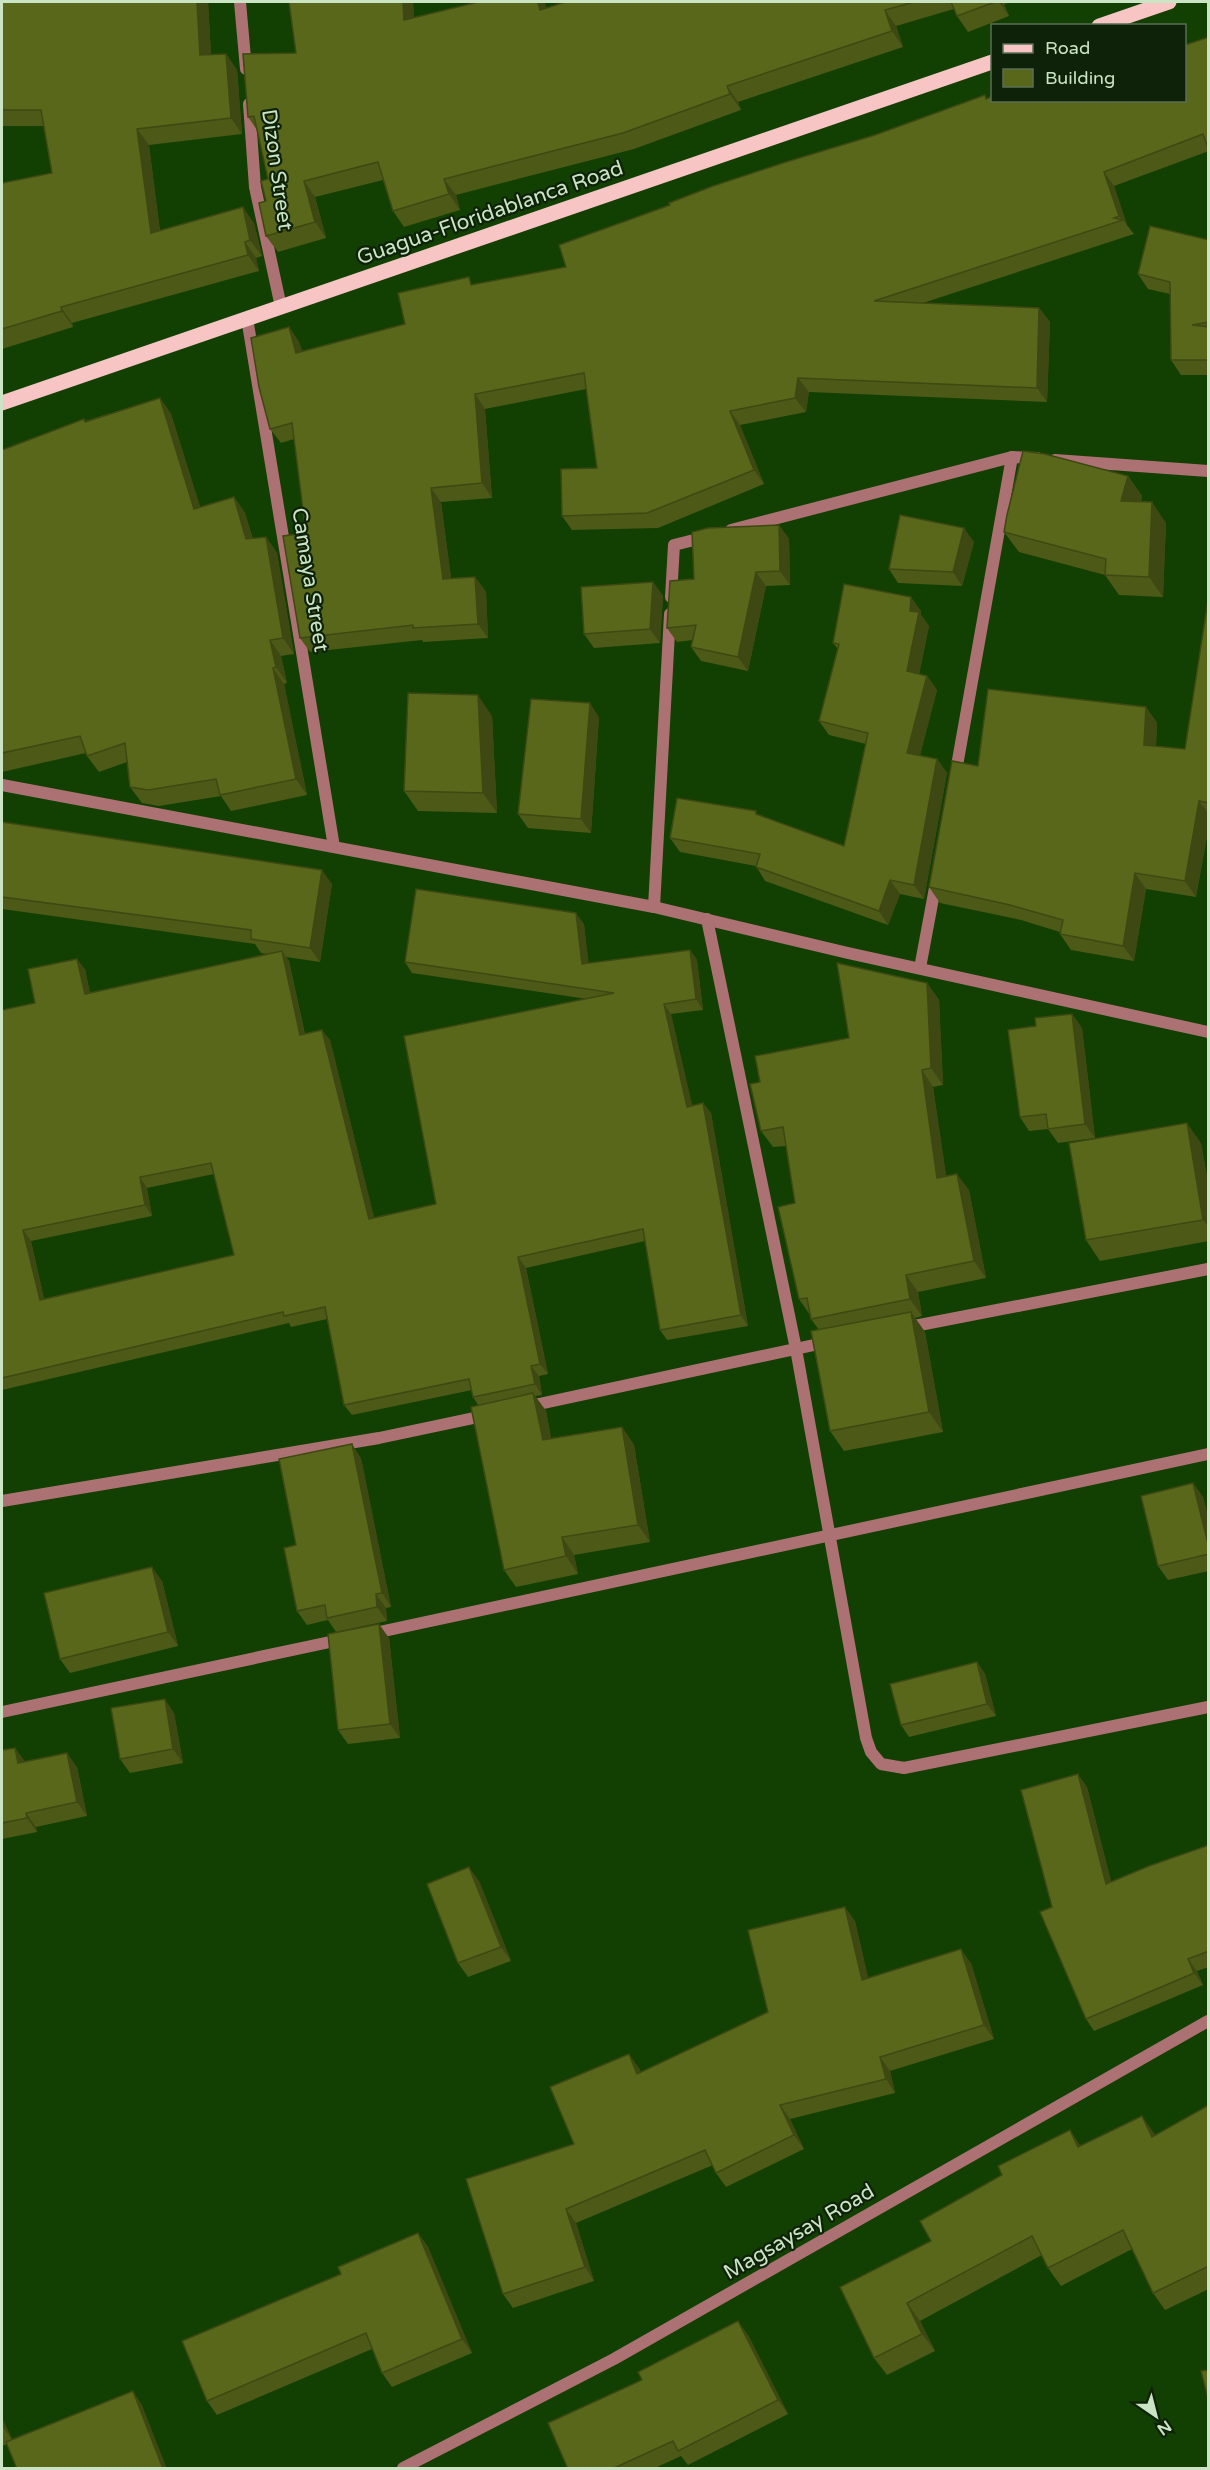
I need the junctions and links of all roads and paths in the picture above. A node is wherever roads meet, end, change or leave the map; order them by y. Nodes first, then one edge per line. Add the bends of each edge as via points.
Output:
1 (240, 2) edge
2 (1169, 2) edge
3 (1105, 24) edge
4 (991, 63) edge
5 (280, 307) junction
6 (247, 318) junction
7 (2, 403) edge
8 (1012, 457) junction
9 (1209, 471) edge
10 (2, 784) edge
11 (952, 794) edge
12 (334, 847) junction
13 (939, 863) edge
14 (654, 907) junction
15 (707, 919) junction
16 (920, 968) junction
17 (1209, 1032) edge
18 (1209, 1269) edge
19 (888, 1331) edge
20 (842, 1340) edge
21 (796, 1349) junction
22 (518, 1408) edge
23 (495, 1413) edge
24 (1209, 1454) edge
25 (2, 1501) edge
26 (830, 1536) junction
27 (1209, 1707) edge
28 (2, 1712) edge
29 (1209, 2021) edge
30 (404, 2469) edge

1 - 5 street, Dizon Street via 255,187
2 - 3 main road
4 - 5 main road, Guagua-Floridablanca Road
5 - 6 main road, Guagua-Floridablanca Road
6 - 7 main road, Guagua-Floridablanca Road
6 - 12 street, Camaya Street
8 - 9 street
8 - 11 street
8 - 14 street via 674,545
10 - 12 street
12 - 14 street
13 - 16 street
14 - 15 street
15 - 16 street
15 - 21 street
16 - 17 street
18 - 19 street
20 - 21 street
21 - 22 street
21 - 26 street
23 - 25 street via 379,1438
24 - 26 street
26 - 27 street via 866,1738 881,1764 904,1768
26 - 28 street
29 - 30 street, Magsaysay Road via 614,2359

